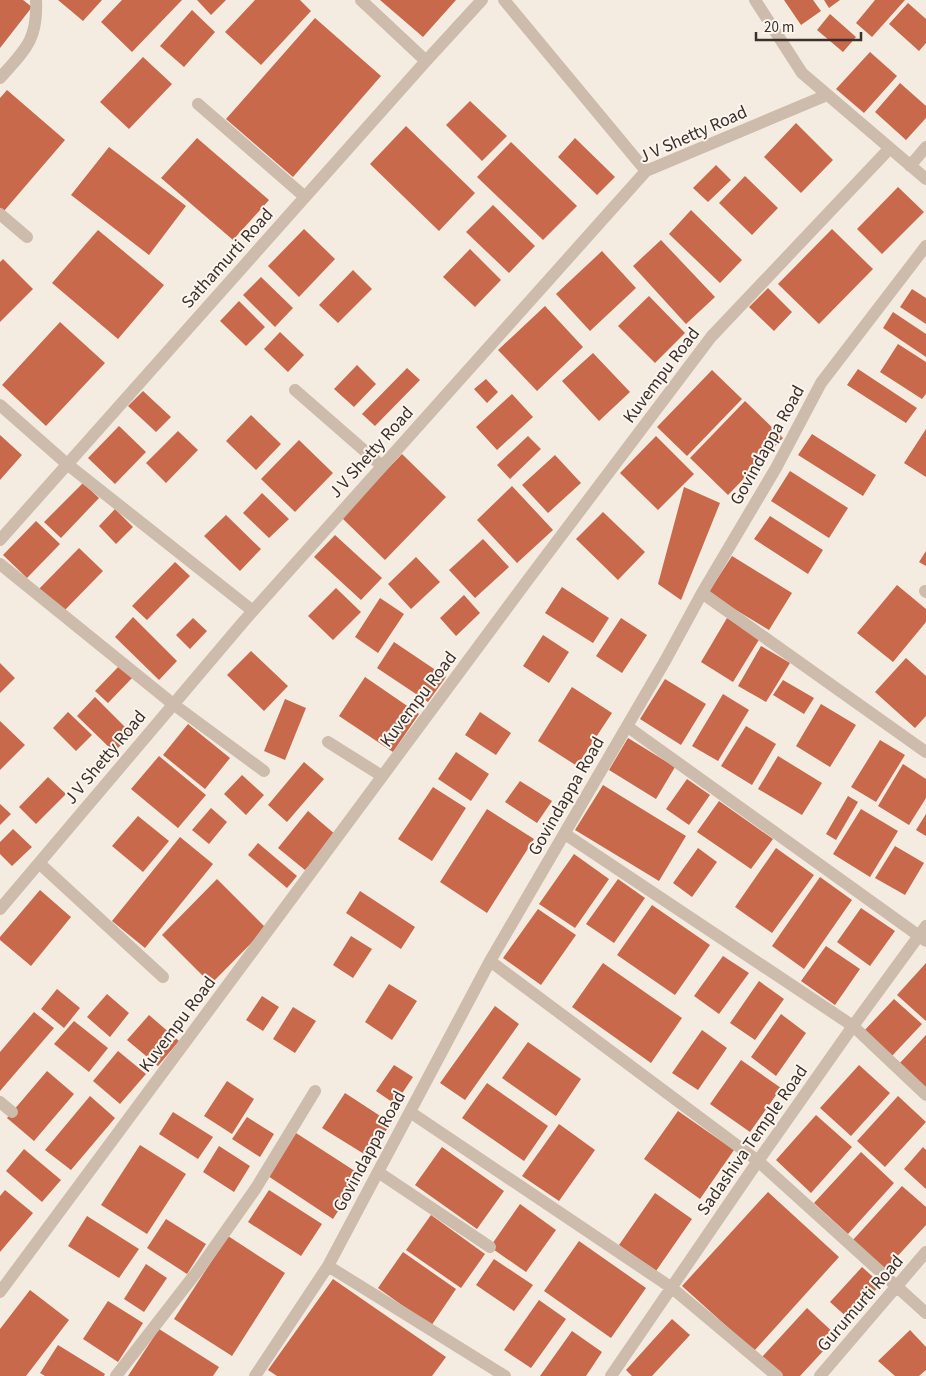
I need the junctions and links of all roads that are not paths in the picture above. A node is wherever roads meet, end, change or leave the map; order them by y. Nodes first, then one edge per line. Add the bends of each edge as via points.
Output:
1 (36, 0) edge
2 (361, 0) edge
3 (482, 0) edge
4 (504, 0) edge
5 (755, 0) edge
6 (426, 61) junction
7 (0, 78) edge
8 (827, 95) junction
9 (198, 104) dead end
10 (926, 146) edge
11 (890, 148) junction
12 (910, 166) junction
13 (646, 171) junction
14 (926, 180) edge
15 (305, 196) junction
16 (0, 214) edge
17 (27, 237) dead end
18 (926, 246) edge
19 (295, 390) dead end
20 (0, 405) edge
21 (67, 464) junction
22 (382, 466) junction
23 (0, 540) edge
24 (0, 564) edge
25 (702, 593) junction
26 (252, 611) junction
27 (173, 704) junction
28 (628, 726) junction
29 (328, 742) dead end
30 (926, 752) edge
31 (264, 771) dead end
32 (382, 776) junction
33 (565, 834) junction
34 (39, 863) junction
35 (0, 909) edge
36 (924, 934) edge
37 (490, 961) junction
38 (163, 977) dead end
39 (853, 1026) junction
40 (315, 1091) dead end
41 (926, 1095) edge
42 (0, 1102) edge
43 (12, 1112) dead end
44 (410, 1112) junction
45 (758, 1160) junction
46 (378, 1172) junction
47 (490, 1247) dead end
48 (926, 1252) edge
49 (328, 1266) junction
50 (897, 1286) junction
51 (672, 1288) junction
52 (0, 1292) edge
53 (926, 1313) edge
54 (116, 1376) edge
55 (256, 1376) edge
56 (505, 1376) edge
57 (611, 1376) edge
58 (777, 1376) edge
59 (820, 1376) edge

1 - 7 street via 34,33 26,49
2 - 6 street
3 - 6 street, Sathamurti Road
4 - 13 street
5 - 8 street via 802,73
6 - 15 street, Sathamurti Road
8 - 11 street
8 - 13 street, J V Shetty Road
9 - 15 street
10 - 12 street
11 - 12 street
11 - 32 street, Kuvempu Road via 711,337
12 - 14 street
13 - 22 street, J V Shetty Road
15 - 21 street, Sathamurti Road
16 - 17 street
18 - 25 street, Govindappa Road via 821,384
19 - 22 street
20 - 21 street
21 - 23 street, Sathamurti Road
21 - 26 street
22 - 26 street, J V Shetty Road
24 - 27 street
25 - 28 street, Govindappa Road
25 - 30 street
26 - 27 street, J V Shetty Road
27 - 31 street
27 - 34 street, J V Shetty Road
28 - 33 street, Govindappa Road
28 - 36 street
29 - 32 street
32 - 52 street, Kuvempu Road
33 - 37 street, Govindappa Road
33 - 39 street
34 - 35 street, J V Shetty Road
34 - 38 street
36 - 39 street, Sadashiva Temple Road
37 - 44 street, Govindappa Road
37 - 45 street
39 - 41 street
39 - 45 street, Sadashiva Temple Road
40 - 54 street via 256,1188 200,1268
42 - 43 street
44 - 46 street, Govindappa Road
44 - 51 street
45 - 50 street
45 - 51 street, Sadashiva Temple Road
46 - 47 street
46 - 49 street, Govindappa Road
48 - 50 street, Gurumurti Road
49 - 55 street, Govindappa Road
49 - 56 street
50 - 53 street
50 - 59 street, Gurumurti Road
51 - 57 street, Sadashiva Temple Road
51 - 58 street

